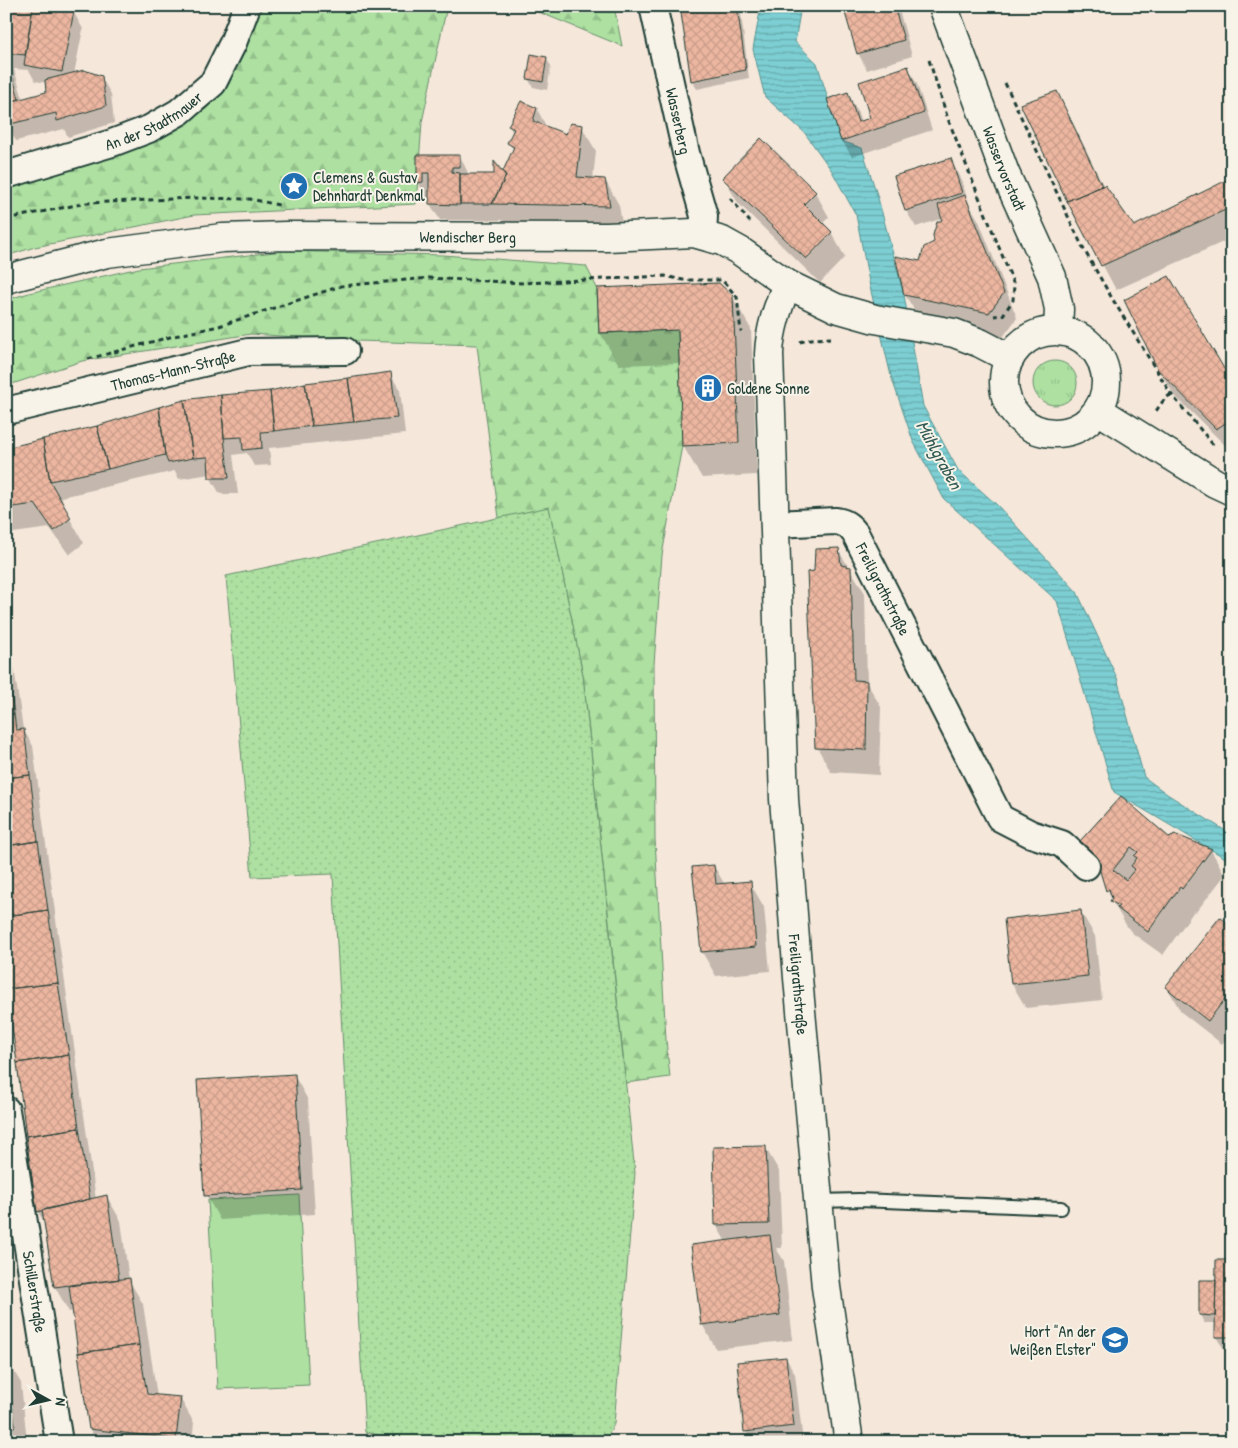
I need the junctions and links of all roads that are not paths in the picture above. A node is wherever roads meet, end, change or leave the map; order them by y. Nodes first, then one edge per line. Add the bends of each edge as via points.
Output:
1 (247, 6) edge
2 (654, 6) edge
3 (943, 6) edge
4 (6, 174) edge
5 (703, 235) junction
6 (6, 279) edge
7 (787, 284) junction
8 (1058, 330) junction
9 (345, 351) dead end
10 (1009, 358) junction
11 (1098, 410) junction
12 (6, 411) edge
13 (1232, 491) edge
14 (776, 524) junction
15 (1086, 866) dead end
16 (6, 1110) edge
17 (818, 1201) junction
18 (1061, 1208) dead end
19 (59, 1442) edge
20 (849, 1442) edge

1 - 4 street, An der Stadtmauer via 234,43 212,83 179,112 112,143
2 - 5 street, Wasserberg via 686,153 704,216
3 - 8 main road, Wasservorstadt via 1005,173 1052,276 1059,310
5 - 6 main road, Wendischer Berg via 222,238 107,253
5 - 7 main road, Wendischer Berg via 740,251
7 - 10 main road, Wendischer Berg via 836,308 875,319 938,329 968,338
7 - 14 main road, Freiligrathstraße via 770,336 769,354
8 - 10 main road via 1037,333 1026,339
8 - 11 main road via 1076,335 1098,354 1107,382
9 - 12 street, Thomas-Mann-Straße via 248,352
10 - 11 main road via 1003,375 1010,409 1037,431 1054,434 1071,431 1087,423
11 - 13 main road
14 - 15 street, Freiligrathstraße via 834,521 850,526 1000,818 1031,834 1062,844
14 - 17 main road, Freiligrathstraße via 784,799
16 - 19 street, Schillerstraße
17 - 18 lane
17 - 20 main road, Freiligrathstraße via 826,1287

